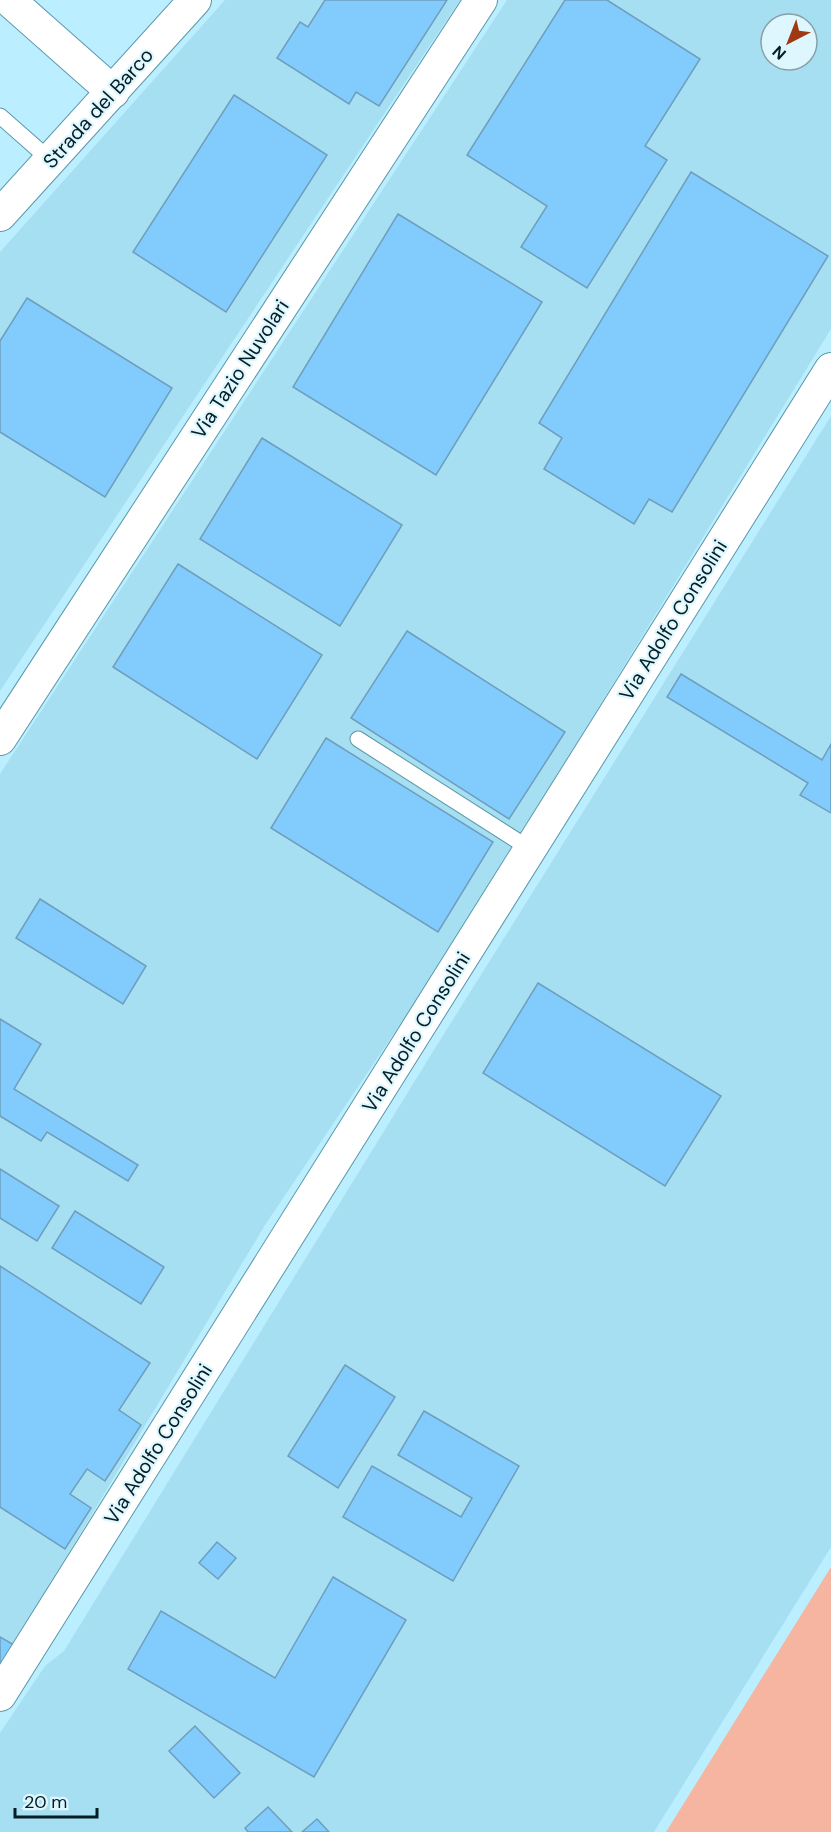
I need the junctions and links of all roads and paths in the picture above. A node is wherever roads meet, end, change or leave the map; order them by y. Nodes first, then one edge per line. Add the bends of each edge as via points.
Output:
1 (9, 0) edge
2 (195, 0) edge
3 (481, 0) edge
4 (113, 92) junction
5 (0, 116) edge
6 (50, 160) junction
7 (0, 215) edge
8 (831, 369) edge
9 (0, 739) edge
10 (358, 739) dead end
11 (530, 849) junction
12 (0, 1695) edge

1 - 4 street
2 - 4 street, Strada del Barco
3 - 9 street, Via Tazio Nuvolari
4 - 6 street, Strada del Barco
5 - 6 lane
6 - 7 street, Strada del Barco
8 - 11 street, Via Adolfo Consolini
10 - 11 lane
11 - 12 street, Via Adolfo Consolini

